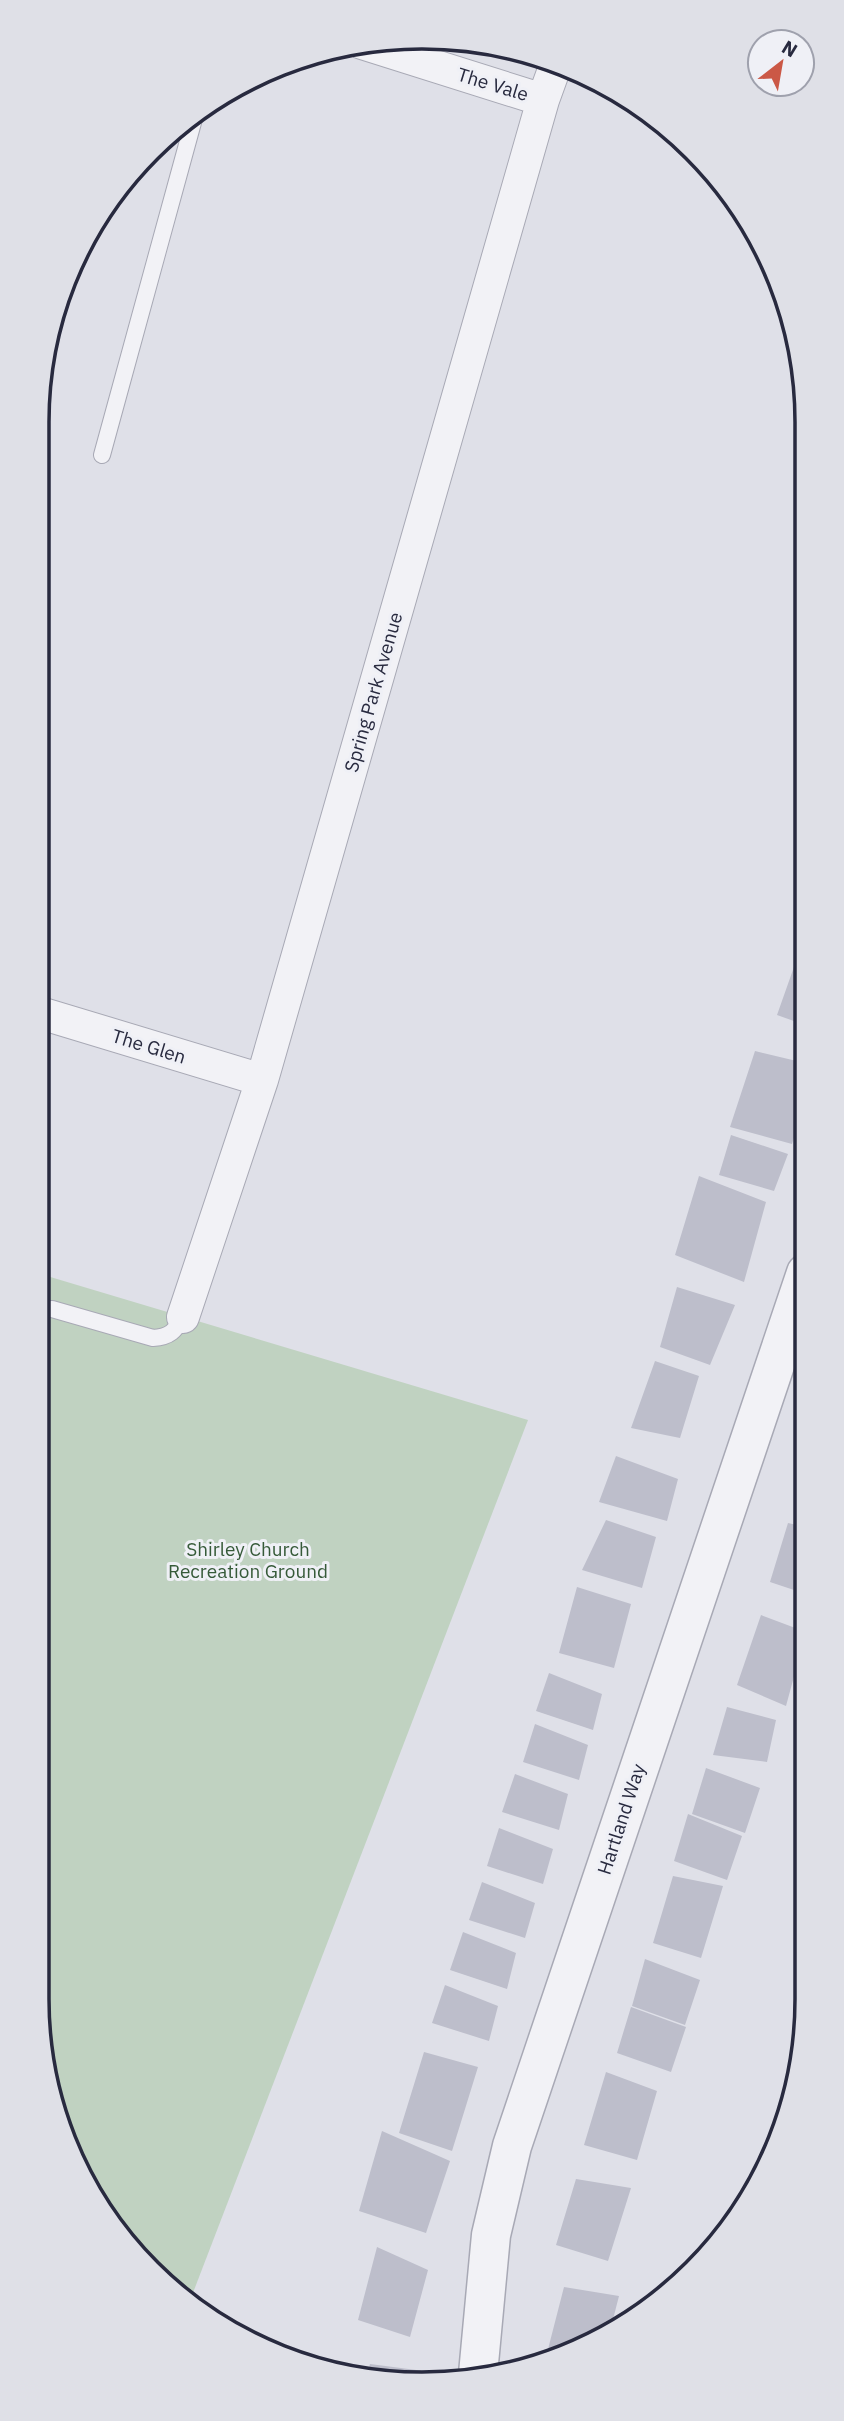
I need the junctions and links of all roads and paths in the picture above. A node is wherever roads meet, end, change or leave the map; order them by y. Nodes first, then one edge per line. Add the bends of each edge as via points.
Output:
1 (387, 51) edge
2 (553, 73) edge
3 (543, 100) junction
4 (192, 129) edge
5 (102, 455) dead end
6 (49, 1016) edge
7 (262, 1080) junction
8 (795, 1306) edge
9 (52, 1309) dead end
10 (183, 1317) joint
11 (479, 2368) edge

1 - 3 street, The Vale
2 - 3 street, Spring Park Avenue
3 - 7 street, Spring Park Avenue
4 - 5 lane
6 - 7 street, The Glen
7 - 10 street, Spring Park Avenue
8 - 11 street, Hartland Way via 512,2146 491,2235
9 - 10 lane via 153,1338 165,1338

